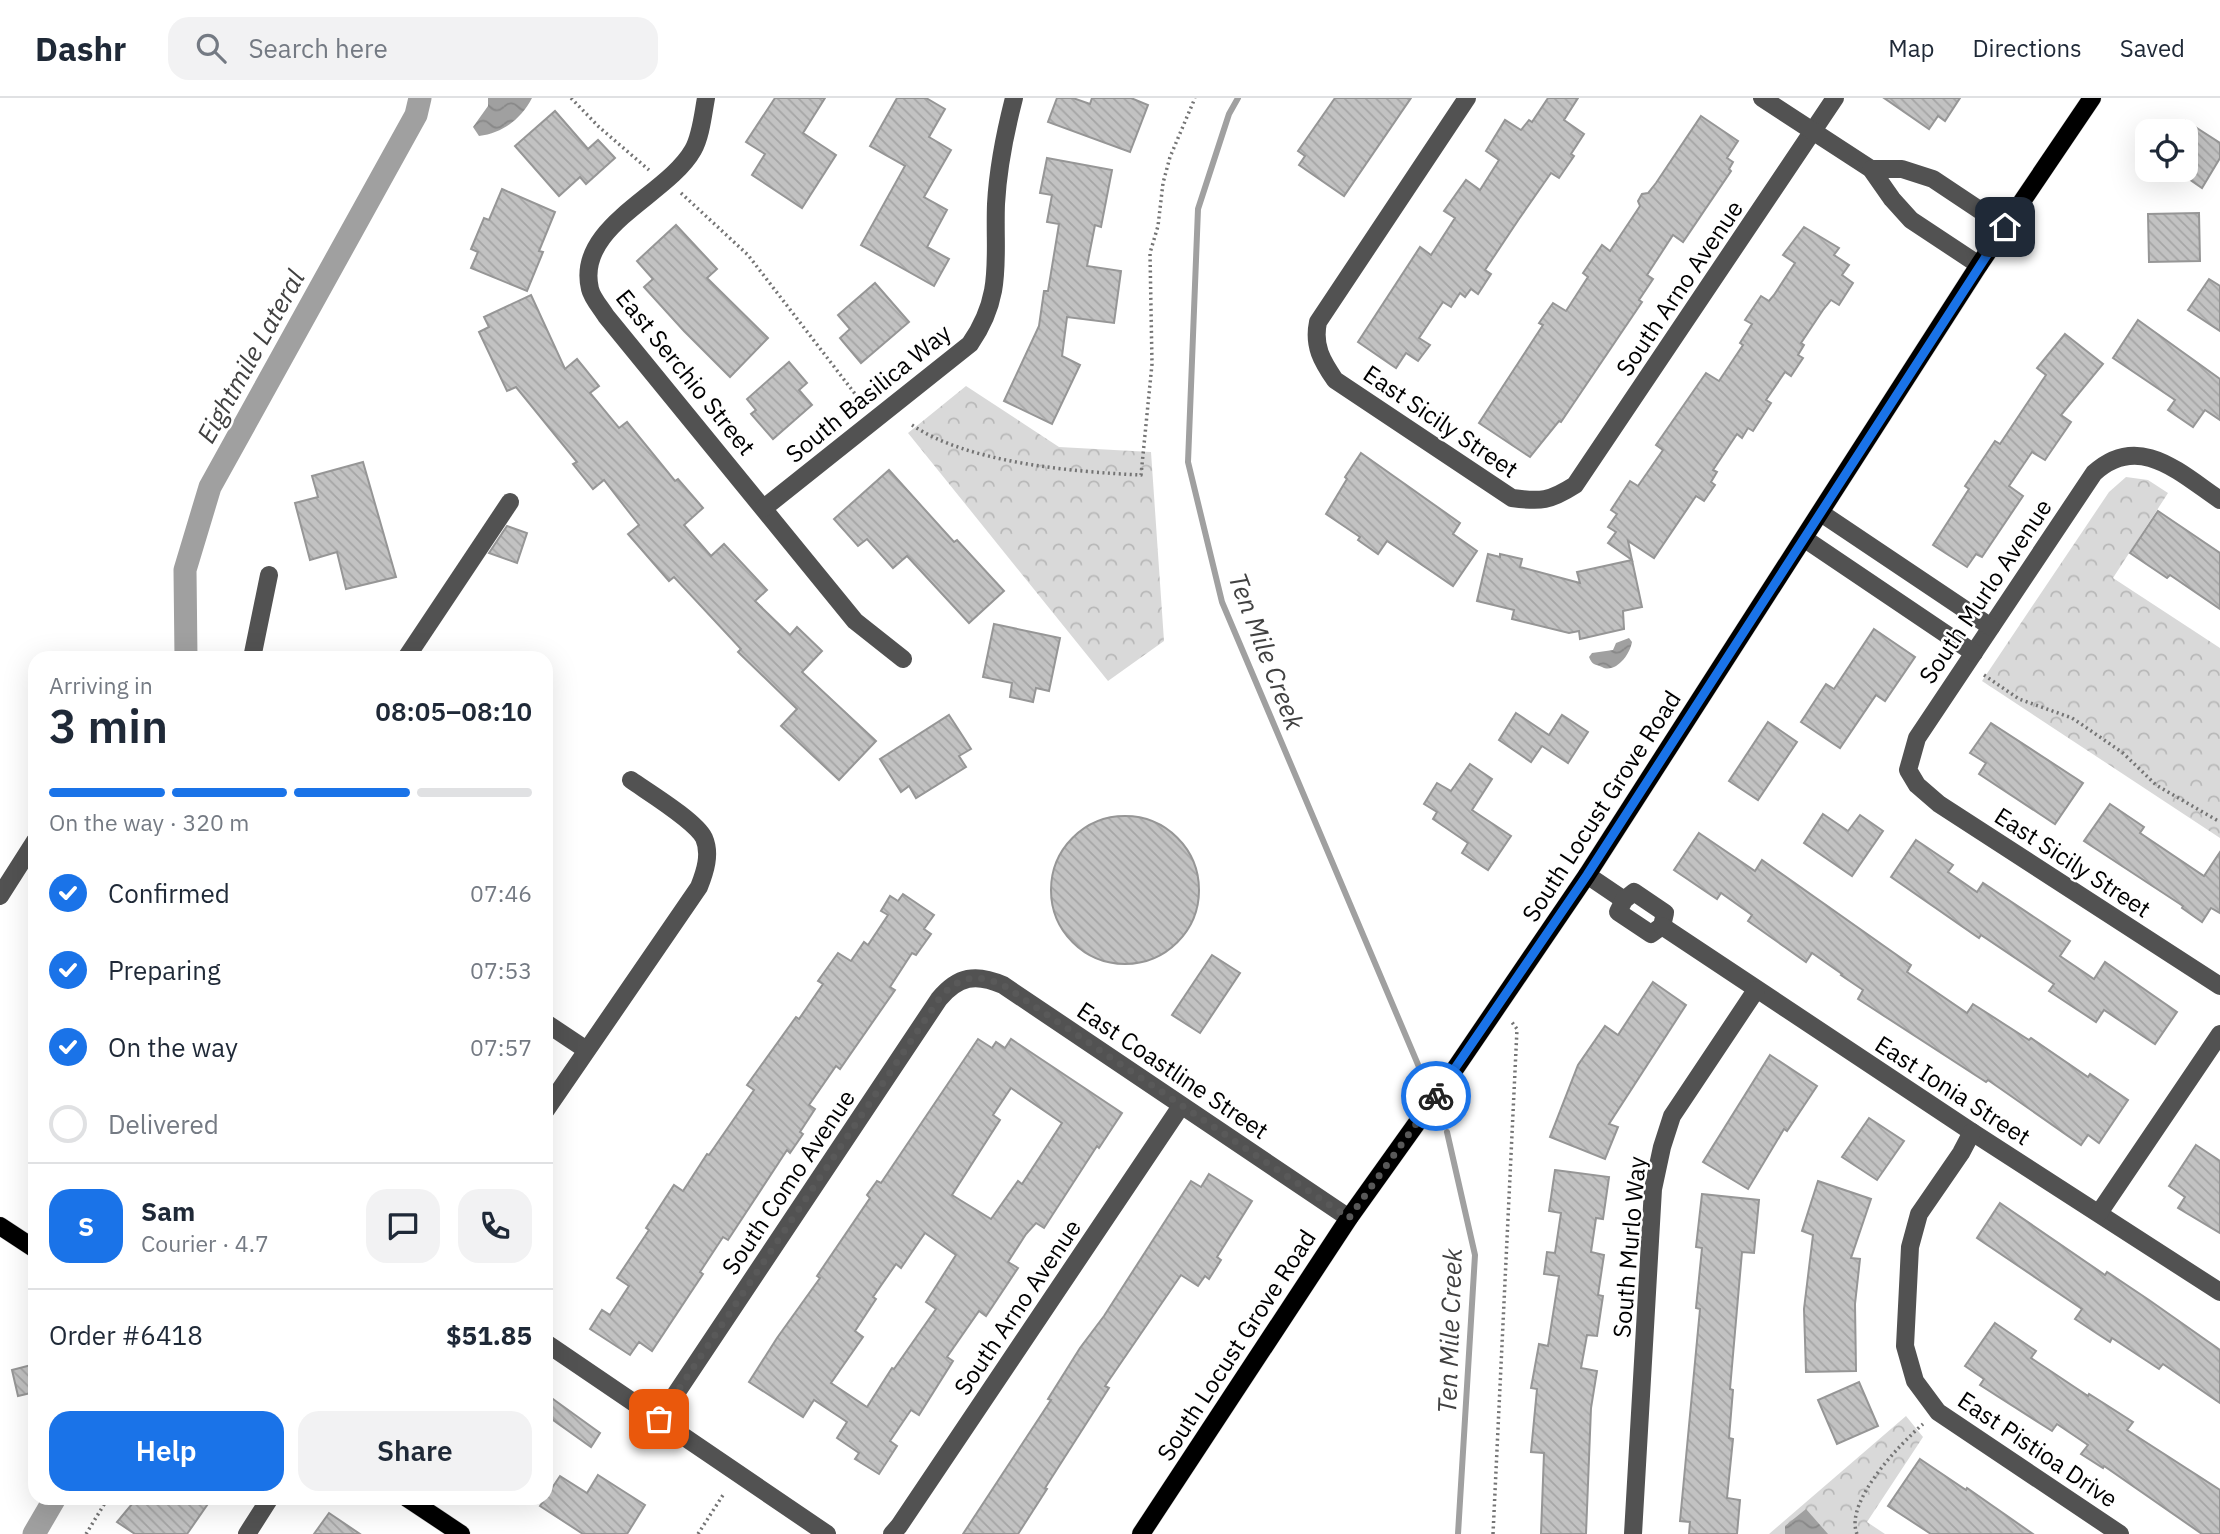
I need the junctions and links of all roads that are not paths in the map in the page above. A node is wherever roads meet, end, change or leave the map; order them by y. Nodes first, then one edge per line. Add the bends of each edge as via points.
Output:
1 (706, 98) edge
2 (1014, 98) edge
3 (1467, 98) edge
4 (1762, 98) edge
5 (1835, 98) edge
6 (2092, 98) edge
7 (1813, 132) junction
8 (1871, 169) junction
9 (2005, 227) junction
10 (1979, 265) junction
11 (1556, 498) joint
12 (2220, 500) edge
13 (510, 502) dead end
14 (764, 508) junction
15 (1821, 513) junction
16 (1805, 539) junction
17 (269, 575) dead end
18 (1991, 627) junction
19 (253, 651) edge
20 (411, 651) edge
21 (1974, 653) junction
22 (903, 659) dead end
23 (1908, 771) joint
24 (631, 780) dead end
25 (28, 852) edge
26 (1587, 875) junction
27 (0, 896) edge
28 (965, 979) joint
29 (2220, 986) edge
30 (1756, 990) junction
31 (553, 1028) edge
32 (2220, 1034) edge
33 (585, 1049) junction
34 (553, 1099) edge
35 (1181, 1106) junction
36 (1972, 1132) junction
37 (2099, 1213) junction
38 (1349, 1218) junction
39 (0, 1226) edge
40 (28, 1244) edge
41 (2220, 1292) edge
42 (553, 1348) edge
43 (659, 1419) junction
44 (266, 1505) edge
45 (419, 1505) edge
46 (247, 1534) edge
47 (460, 1534) edge
48 (827, 1534) edge
49 (892, 1534) edge
50 (1141, 1534) edge
51 (1633, 1534) edge
52 (2120, 1534) edge

1 - 14 street, East Serchio Street via 695,148 680,167 604,234 588,259 590,290 606,316
2 - 14 street, South Basilica Way via 1002,143 996,204 997,275 981,328 970,344
3 - 11 street, East Sicily Street via 1318,322 1317,348 1335,380 1512,498 1539,502
4 - 7 street
5 - 7 street, South Arno Avenue
6 - 9 main road, South Locust Grove Road
7 - 8 street
7 - 11 street, South Arno Avenue via 1575,485
8 - 9 street via 1902,169 1933,178
8 - 10 street via 1911,220
9 - 10 main road, South Locust Grove Road
10 - 15 main road, South Locust Grove Road
12 - 18 street, South Murlo Avenue via 2145,455 2106,462 2094,473
13 - 20 street
14 - 22 street, East Serchio Street via 855,621
15 - 16 main road, South Locust Grove Road
15 - 18 street
16 - 21 street
16 - 26 main road, South Locust Grove Road
17 - 19 street
18 - 21 street, South Murlo Avenue
21 - 23 street, South Murlo Avenue via 1917,738
23 - 29 street, East Sicily Street via 1939,804
24 - 33 street via 704,838 706,870 699,887
25 - 27 street
26 - 30 street, East Ionia Street via 1624,900 1618,912 1640,927 1651,934 1662,926
26 - 38 main road, South Locust Grove Road
28 - 35 street, East Coastline Street via 986,978 1003,985
28 - 43 street, South Como Avenue via 939,999
30 - 36 street, East Ionia Street
30 - 51 street, South Murlo Way via 1672,1116 1662,1147 1653,1189
31 - 33 street
32 - 37 street
33 - 34 street
35 - 38 street, East Coastline Street
35 - 49 street, South Arno Avenue
36 - 37 street, East Ionia Street
36 - 52 street, East Pistioa Drive via 1919,1214 1910,1247 1905,1346 1915,1381 1938,1412
37 - 41 street, East Ionia Street
38 - 50 main road, South Locust Grove Road
39 - 40 main road
42 - 43 street
43 - 48 street
44 - 46 street
45 - 47 main road

